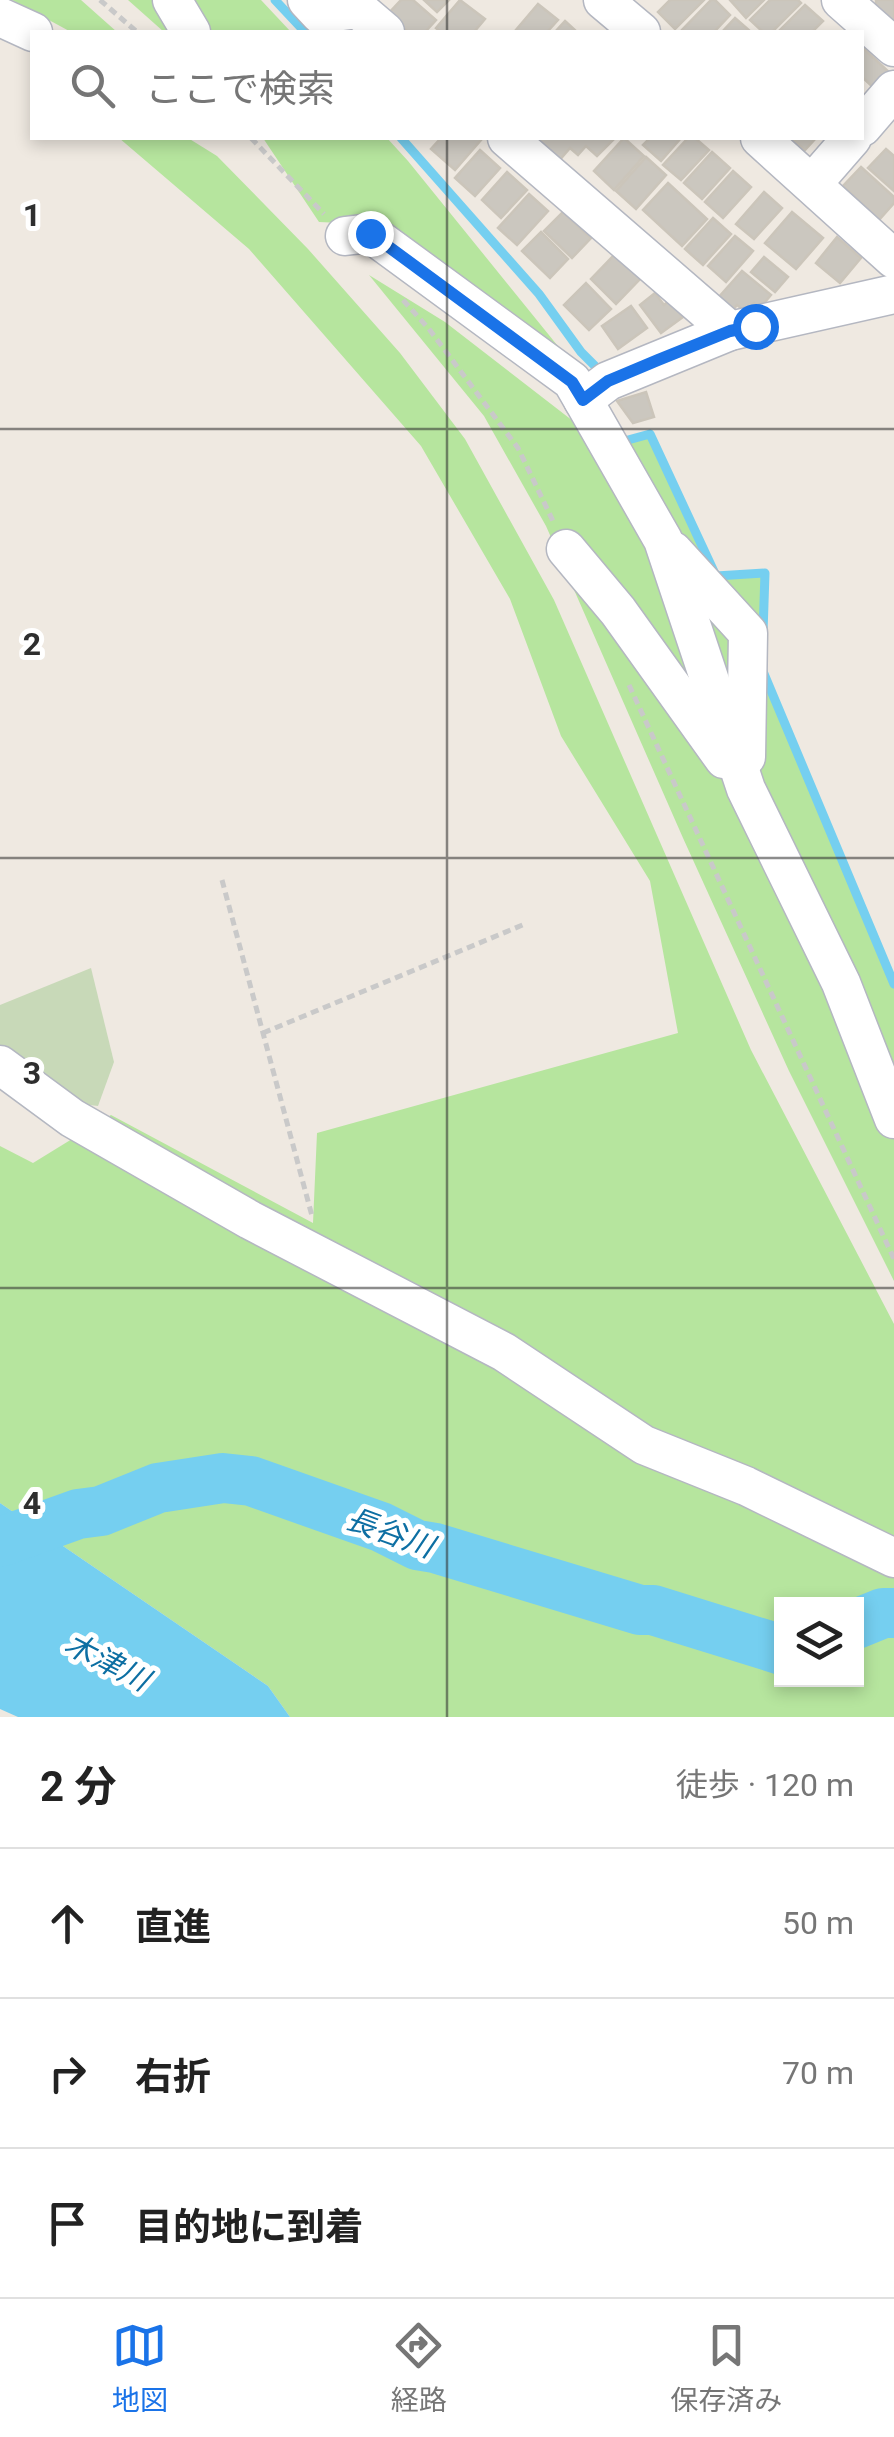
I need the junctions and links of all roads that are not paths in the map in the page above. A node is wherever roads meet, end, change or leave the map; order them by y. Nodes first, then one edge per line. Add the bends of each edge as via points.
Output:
1 (172, 0) edge
2 (307, 0) edge
3 (603, 0) edge
4 (841, 0) edge
5 (369, 14) edge
6 (0, 17) edge
7 (190, 30) edge
8 (639, 30) edge
9 (30, 31) edge
10 (894, 47) edge
11 (894, 90) edge
12 (864, 125) edge
13 (508, 140) edge
14 (762, 140) edge
15 (850, 140) edge
16 (812, 184) junction
17 (346, 236) road end
18 (894, 258) edge
19 (894, 294) edge
20 (730, 331) junction
21 (583, 400) junction
22 (663, 540) junction
23 (566, 549) road end
24 (746, 789) junction
25 (0, 1065) edge
26 (894, 1119) edge
27 (894, 1558) edge

1 - 7 street
2 - 5 street via 320,14
3 - 8 street
4 - 10 street
6 - 9 street
11 - 12 street
13 - 20 street
14 - 16 street
15 - 16 street
16 - 18 street
17 - 21 street via 370,233 572,382
19 - 20 street
20 - 21 street via 608,381
21 - 22 street
22 - 24 street
22 - 24 street via 748,633
23 - 24 street
24 - 26 street via 841,983
25 - 27 street via 72,1118 504,1352 644,1445

